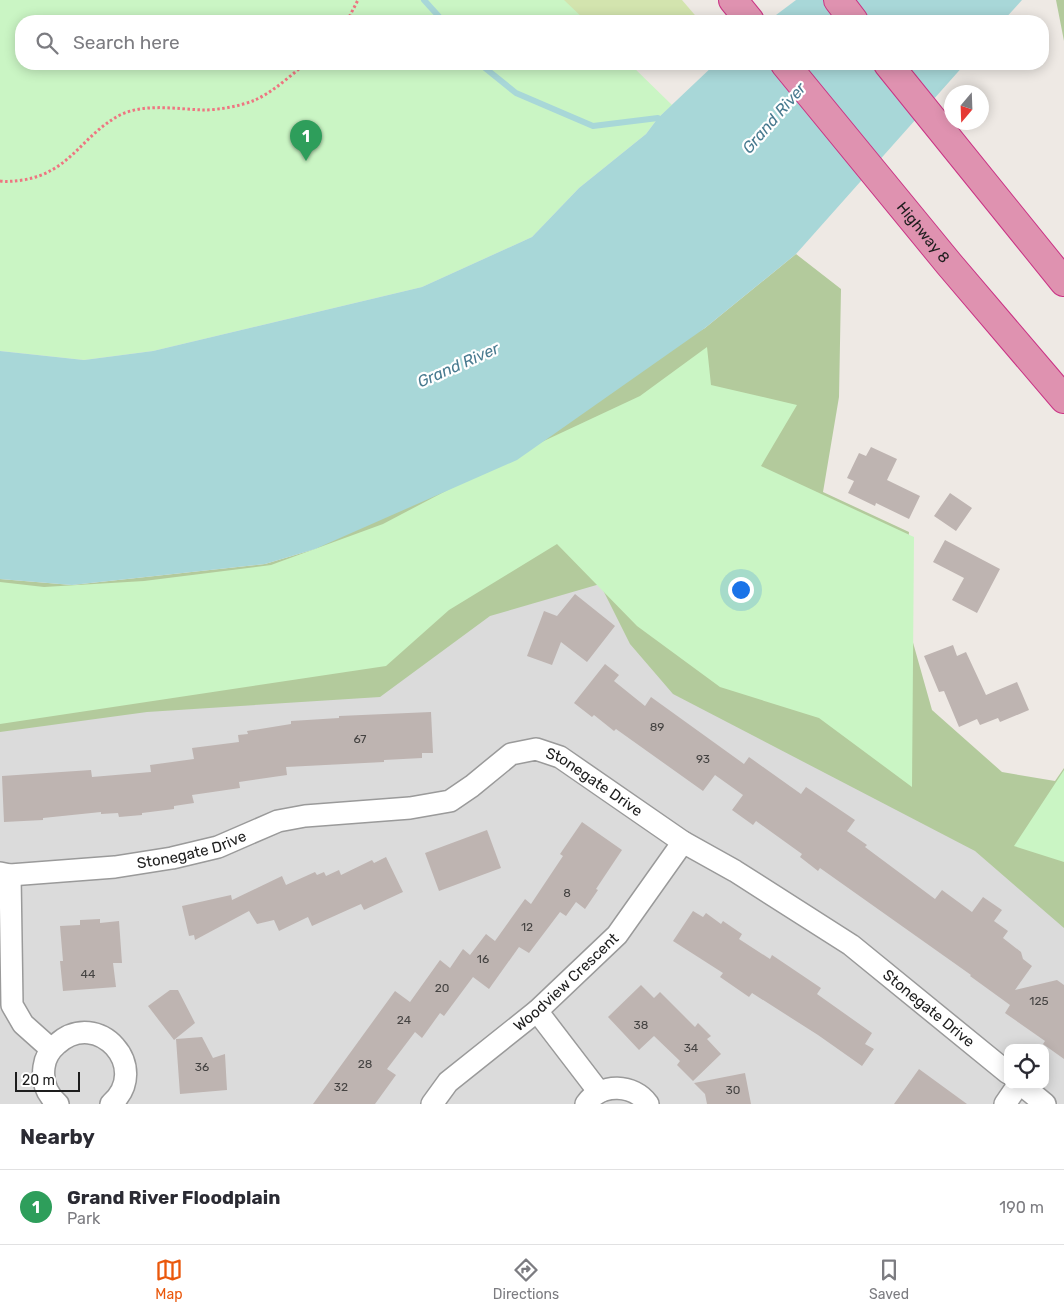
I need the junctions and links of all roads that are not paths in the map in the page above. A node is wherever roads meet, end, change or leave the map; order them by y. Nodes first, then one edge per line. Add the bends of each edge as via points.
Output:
1 (733, 0) edge
2 (838, 0) edge
3 (745, 15) edge
4 (849, 15) edge
5 (790, 70) edge
6 (893, 70) edge
7 (1064, 282) edge
8 (1064, 399) edge
9 (683, 842) junction
10 (5, 874) edge
11 (537, 1011) junction
12 (51, 1049) junction
13 (1004, 1071) edge
14 (1017, 1089) edge
15 (1025, 1089) edge
16 (593, 1098) edge
17 (58, 1104) edge
18 (111, 1104) edge
19 (432, 1104) edge
20 (648, 1104) edge
21 (1005, 1104) edge
22 (1045, 1104) edge

1 - 3 highway
2 - 4 highway
5 - 8 highway, Highway 8
6 - 7 highway
9 - 10 street, Stonegate Drive via 560,756 536,750 511,754 450,801 278,821 218,846 162,860 115,867
9 - 11 street, Woodview Crescent via 617,935
9 - 13 street, Stonegate Drive via 851,945
10 - 12 street via 12,1005 23,1024
11 - 16 street
11 - 19 street, Woodview Crescent via 448,1082
12 - 17 street via 43,1076 51,1098
12 - 18 street via 64,1037 78,1032 92,1033 108,1040 119,1050 126,1069 125,1084
14 - 21 street
15 - 22 street
16 - 20 street via 609,1089 623,1088 644,1098

